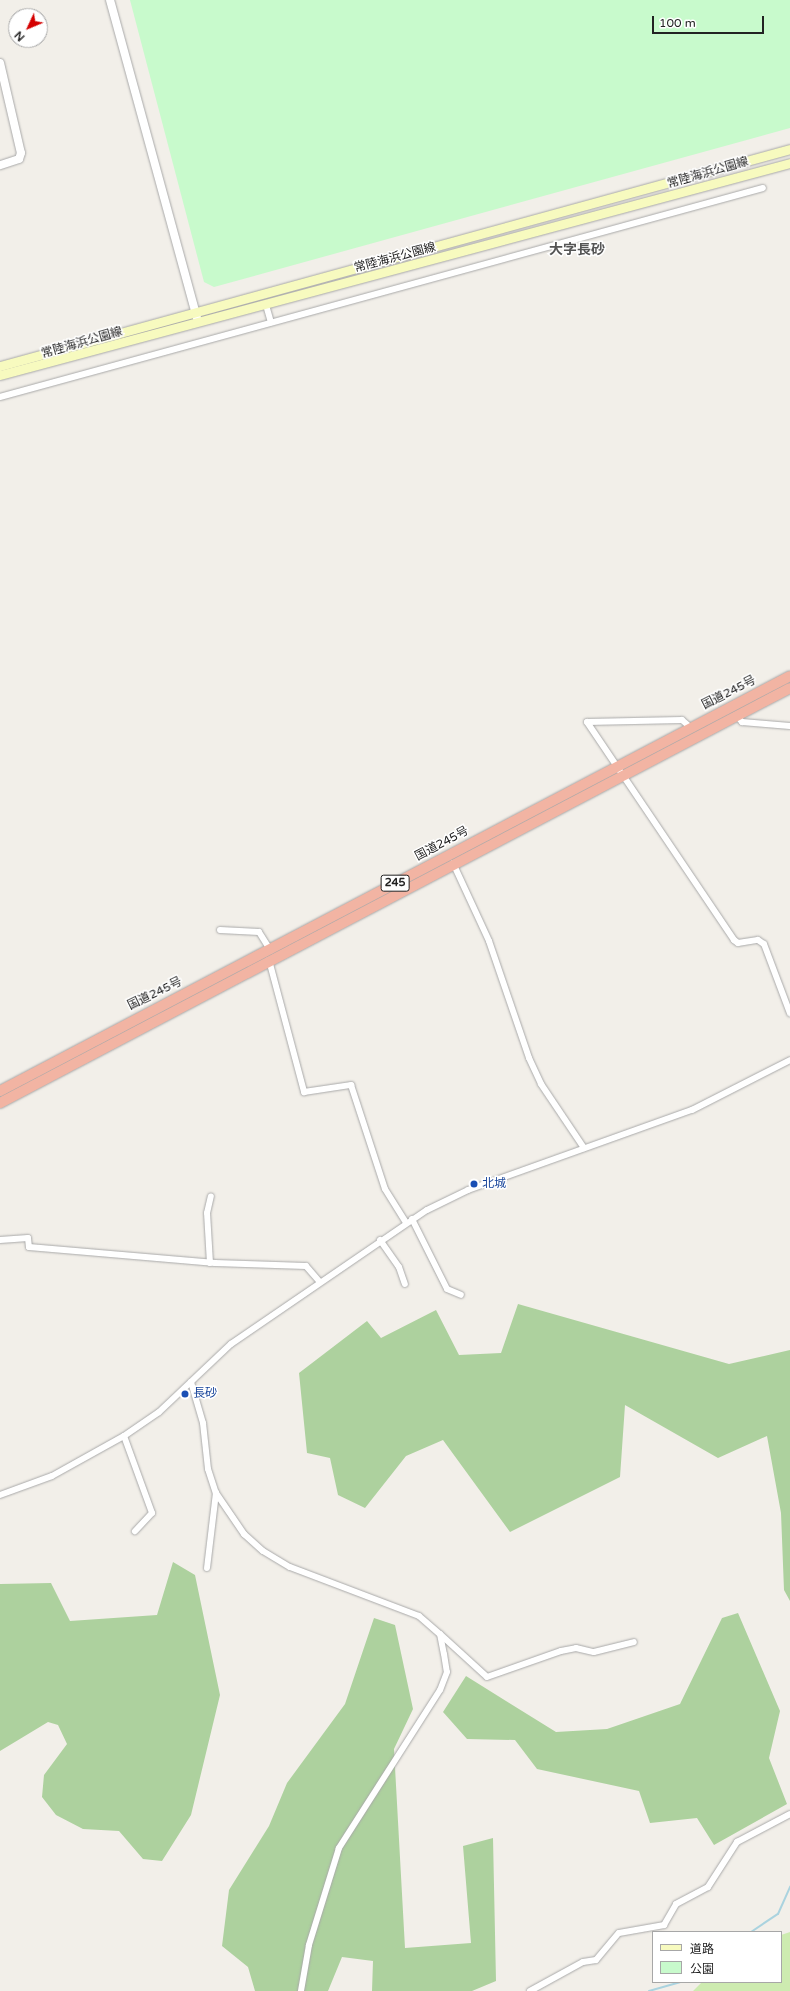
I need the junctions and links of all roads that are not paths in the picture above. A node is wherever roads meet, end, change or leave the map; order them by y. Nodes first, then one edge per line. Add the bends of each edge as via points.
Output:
1 (110, 0) edge
2 (0, 63) edge
3 (790, 149) edge
4 (790, 163) edge
5 (0, 165) edge
6 (763, 188) dead end
7 (266, 305) junction
8 (195, 311) junction
9 (271, 322) junction
10 (198, 324) junction
11 (0, 366) edge
12 (0, 375) edge
13 (0, 397) edge
14 (790, 676) edge
15 (790, 688) edge
16 (737, 716) junction
17 (790, 726) edge
18 (690, 727) junction
19 (618, 764) junction
20 (626, 774) junction
21 (453, 863) junction
22 (220, 930) dead end
23 (271, 949) junction
24 (269, 960) junction
25 (790, 1013) edge
26 (790, 1060) edge
27 (0, 1091) edge
28 (0, 1102) edge
29 (584, 1148) junction
30 (211, 1196) dead end
31 (412, 1219) junction
32 (406, 1223) junction
33 (0, 1240) edge
34 (380, 1240) junction
35 (210, 1263) junction
36 (319, 1281) junction
37 (405, 1284) dead end
38 (460, 1295) dead end
39 (191, 1382) junction
40 (124, 1436) junction
41 (216, 1493) junction
42 (0, 1495) edge
43 (136, 1531) dead end
44 (207, 1568) dead end
45 (440, 1634) junction
46 (634, 1642) dead end
47 (790, 1814) edge
48 (301, 1991) edge
49 (530, 1991) edge

1 - 8 street
2 - 5 street via 21,153 19,159
3 - 8 main road, 常陸海浜公園線
4 - 7 main road, 常陸海浜公園線
6 - 9 street
7 - 9 street
7 - 10 main road, 常陸海浜公園線
8 - 10 street
8 - 11 main road, 常陸海浜公園線
9 - 13 street
10 - 12 main road, 常陸海浜公園線
14 - 18 highway, 国道245号 / 245
15 - 16 highway, 国道245号 / 245
16 - 17 street via 742,722
16 - 20 highway, 国道245号 / 245
18 - 19 highway, 国道245号 / 245
18 - 19 street via 682,720 588,722
19 - 20 street
19 - 23 highway, 国道245号 / 245
20 - 21 highway, 国道245号 / 245
20 - 25 street via 734,940 738,943 758,940 764,944
21 - 24 highway, 国道245号 / 245
21 - 29 street via 489,941 529,1058 541,1084
22 - 23 street via 259,932
23 - 24 street
23 - 27 highway, 国道245号 / 245
24 - 28 highway, 国道245号 / 245
24 - 32 street via 304,1092 351,1085 385,1189
26 - 29 street via 692,1110
29 - 31 street via 468,1190
30 - 35 street via 207,1213
31 - 32 street
31 - 38 street via 447,1289
32 - 34 street
33 - 35 street via 28,1238 29,1247
34 - 36 street
34 - 37 street via 399,1267
35 - 36 street via 306,1266
36 - 39 street via 231,1344
39 - 40 street via 159,1412
39 - 41 street via 203,1423 208,1469
40 - 42 street via 52,1476
40 - 43 street via 152,1513
41 - 44 street
41 - 45 street via 244,1534 263,1551 290,1567 419,1616
45 - 46 street via 487,1677 561,1651 576,1648 594,1652
45 - 48 street via 448,1672 437,1695 339,1848 309,1945
47 - 49 street via 737,1842 708,1888 676,1904 664,1925 619,1933 596,1960 583,1962

